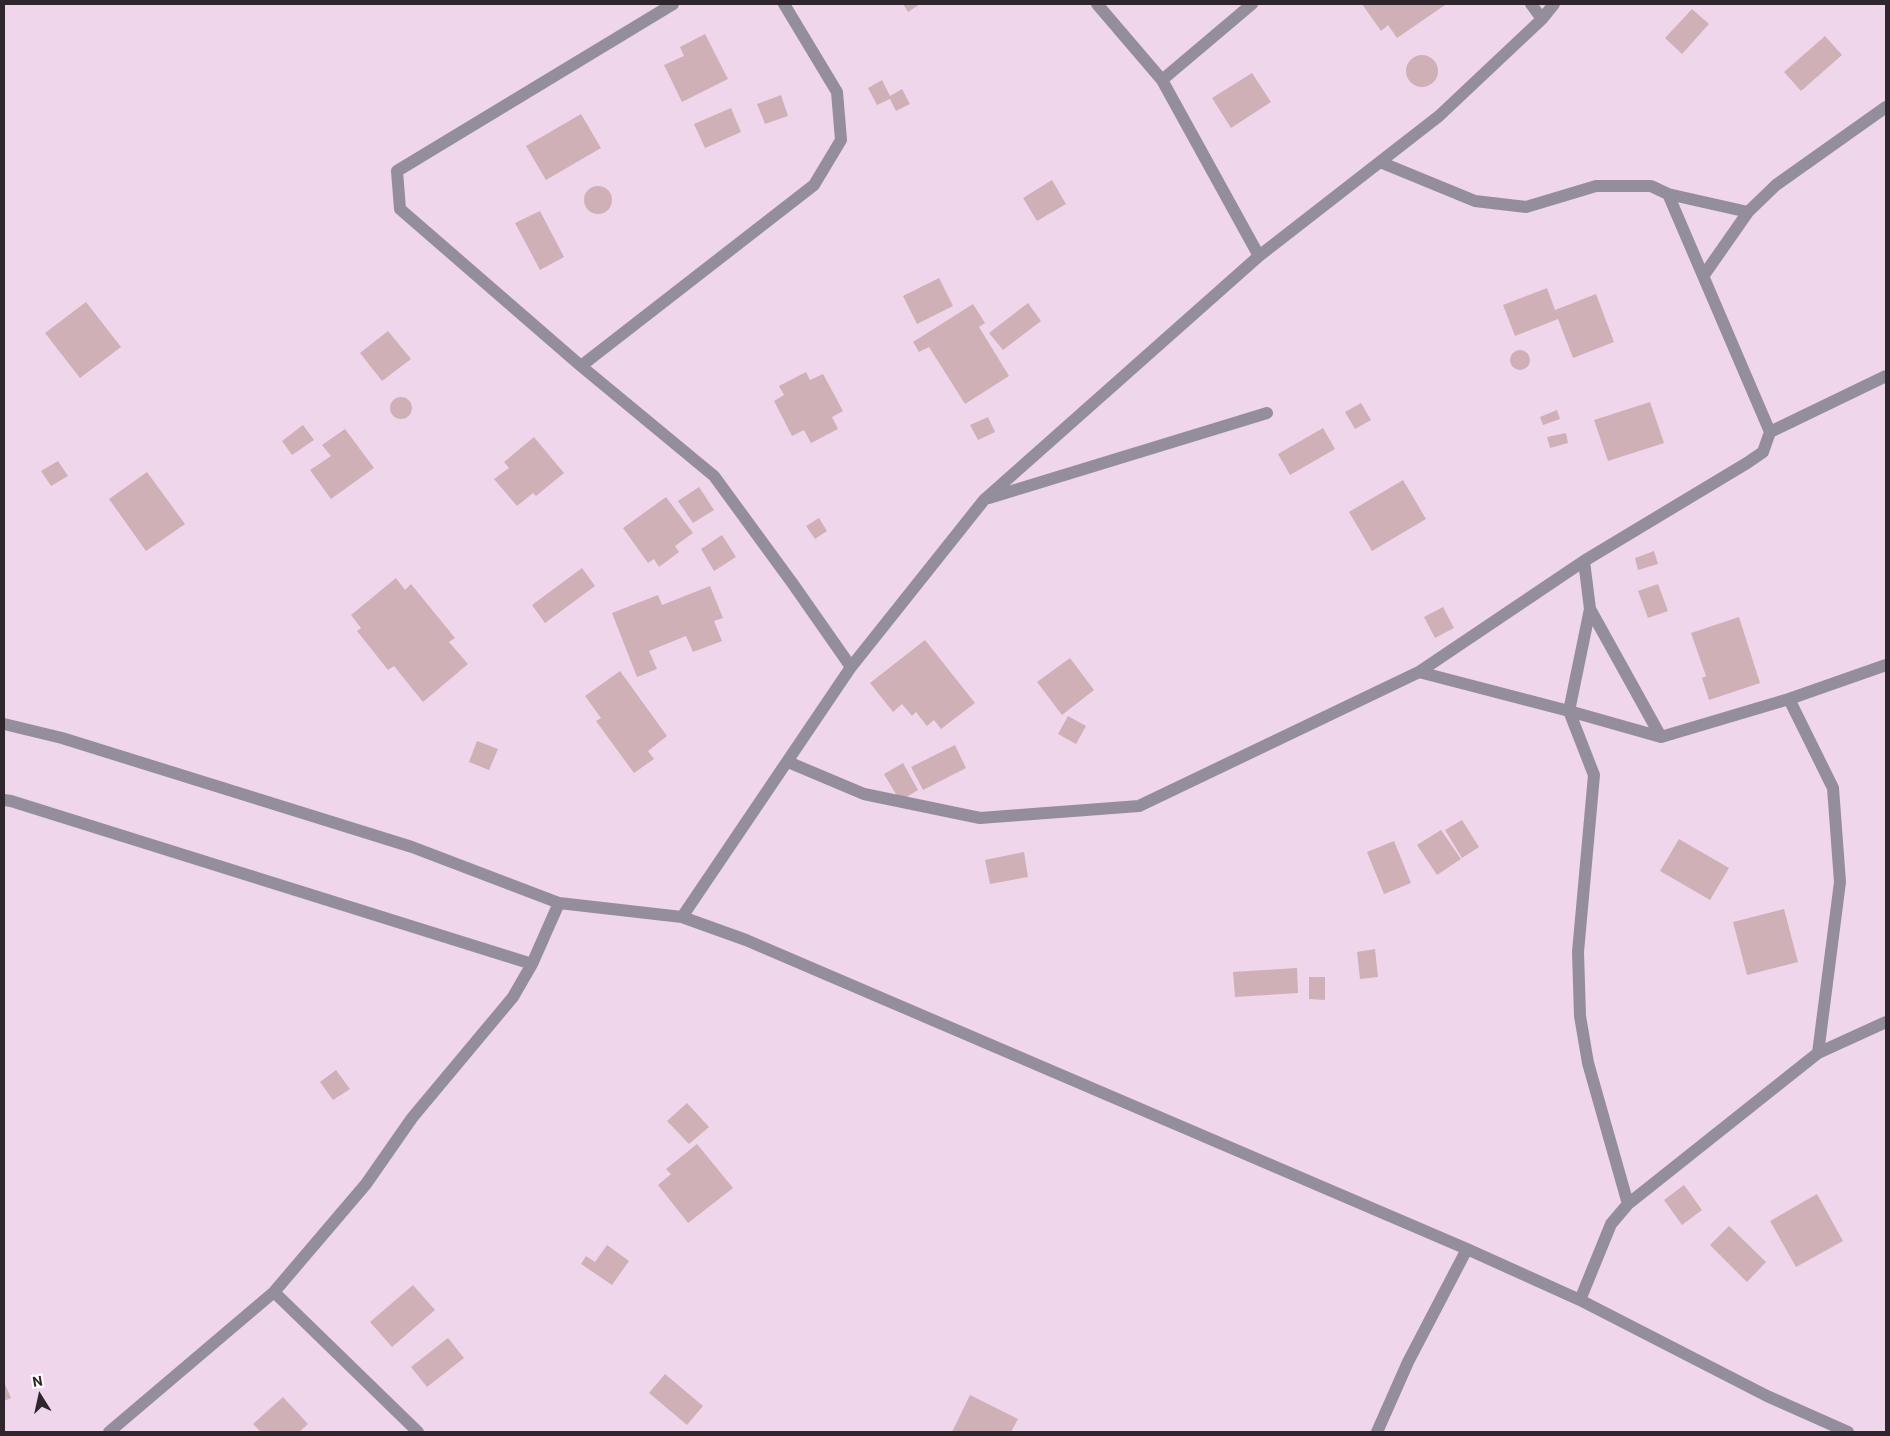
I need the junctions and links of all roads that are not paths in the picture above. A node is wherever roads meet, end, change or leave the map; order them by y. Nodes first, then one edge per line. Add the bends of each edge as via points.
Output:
1 (673, 4) edge
2 (784, 4) edge
3 (1097, 4) edge
4 (1252, 4) edge
5 (1531, 4) edge
6 (1554, 4) edge
7 (1542, 19) junction
8 (1162, 80) junction
9 (1886, 107) edge
10 (1380, 162) junction
11 (1668, 194) junction
12 (1748, 212) junction
13 (1259, 256) junction
14 (1704, 275) junction
15 (581, 366) junction
16 (1886, 376) edge
17 (1267, 413) dead end
18 (1770, 432) junction
19 (984, 500) junction
20 (1584, 561) junction
21 (1590, 608) junction
22 (1886, 665) edge
23 (851, 667) junction
24 (1419, 672) junction
25 (1789, 699) junction
26 (1569, 711) junction
27 (4, 724) edge
28 (1660, 737) junction
29 (788, 762) junction
30 (4, 800) edge
31 (559, 903) junction
32 (682, 917) junction
33 (532, 964) junction
34 (1886, 1022) edge
35 (1818, 1053) junction
36 (1628, 1204) junction
37 (1467, 1249) junction
38 (274, 1292) junction
39 (1580, 1300) junction
40 (109, 1432) edge
41 (418, 1432) edge
42 (1377, 1432) edge
43 (1848, 1432) edge

1 - 15 street via 397,171 400,209
2 - 15 street via 837,92 841,140 814,185
3 - 8 street
4 - 8 street
5 - 7 street
6 - 7 street
7 - 10 street via 1439,116
8 - 13 street
9 - 12 street via 1776,185
10 - 11 street via 1475,201 1526,207 1596,186 1651,186
10 - 13 street
11 - 12 street
11 - 14 street
12 - 14 street
13 - 19 street
14 - 18 street
15 - 23 street via 714,476
16 - 18 street
17 - 19 street
18 - 20 street via 1763,452 1748,463
19 - 23 street
20 - 21 street
20 - 24 street
21 - 26 street
21 - 28 street
22 - 25 street
23 - 29 street
24 - 26 street
24 - 29 street via 1139,806 980,818 864,794
25 - 28 street
25 - 35 street via 1833,788 1840,882
26 - 28 street
26 - 36 street via 1594,775 1578,952 1580,1016 1588,1063
27 - 31 street via 62,738 412,847
29 - 32 street
30 - 33 street
31 - 32 street
31 - 33 street
32 - 37 street via 774,951
33 - 38 street via 513,997 412,1118 366,1184
34 - 35 street
35 - 36 street
36 - 39 street via 1611,1224
37 - 39 street
37 - 42 street via 1408,1362
38 - 40 street
38 - 41 street
39 - 43 street via 1767,1396

